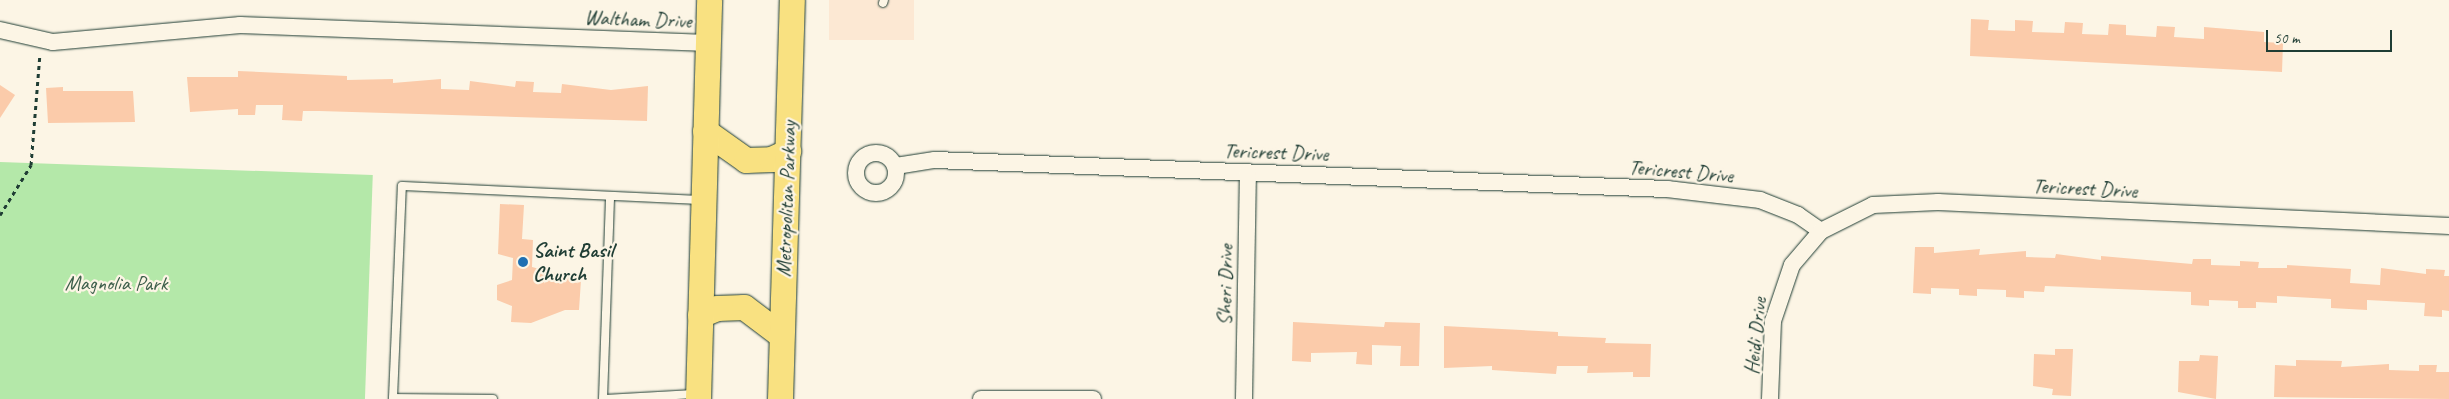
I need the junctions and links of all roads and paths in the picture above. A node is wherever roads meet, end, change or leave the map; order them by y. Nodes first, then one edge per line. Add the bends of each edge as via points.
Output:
1 (709, 0) edge
2 (792, 0) edge
3 (0, 30) edge
4 (42, 40) junction
5 (708, 43) junction
6 (705, 131) junction
7 (788, 150) junction
8 (896, 166) dead end
9 (1248, 172) junction
10 (610, 196) junction
11 (703, 200) junction
12 (0, 209) edge
13 (0, 215) edge
14 (2449, 226) edge
15 (1821, 231) junction
16 (700, 315) junction
17 (781, 335) junction
18 (698, 397) edge
19 (493, 399) edge
20 (604, 399) edge
21 (780, 399) edge
22 (981, 399) edge
23 (1093, 399) edge
24 (1244, 399) edge
25 (1770, 399) edge

1 - 5 main road
2 - 7 main road, Metropolitan Parkway
3 - 4 street, Waltham Drive
4 - 5 street, Waltham Drive via 240,25
4 - 12 path via 31,164
5 - 6 main road
6 - 7 main road via 746,160 771,159
6 - 11 main road
7 - 17 main road, Metropolitan Parkway
8 - 9 street, Tericrest Drive via 936,160
9 - 15 street, Tericrest Drive via 1687,191 1760,200 1798,215
9 - 24 street, Sheri Drive
10 - 11 lane
10 - 19 lane via 402,186 393,398
10 - 20 lane
11 - 16 main road
12 - 13 path
14 - 15 street, Tericrest Drive via 1905,201 1858,210
15 - 25 street, Heidi Drive via 1792,265 1777,302
16 - 17 main road via 717,308 744,307
16 - 18 main road
17 - 21 main road, Metropolitan Parkway
18 - 20 lane
22 - 23 street

